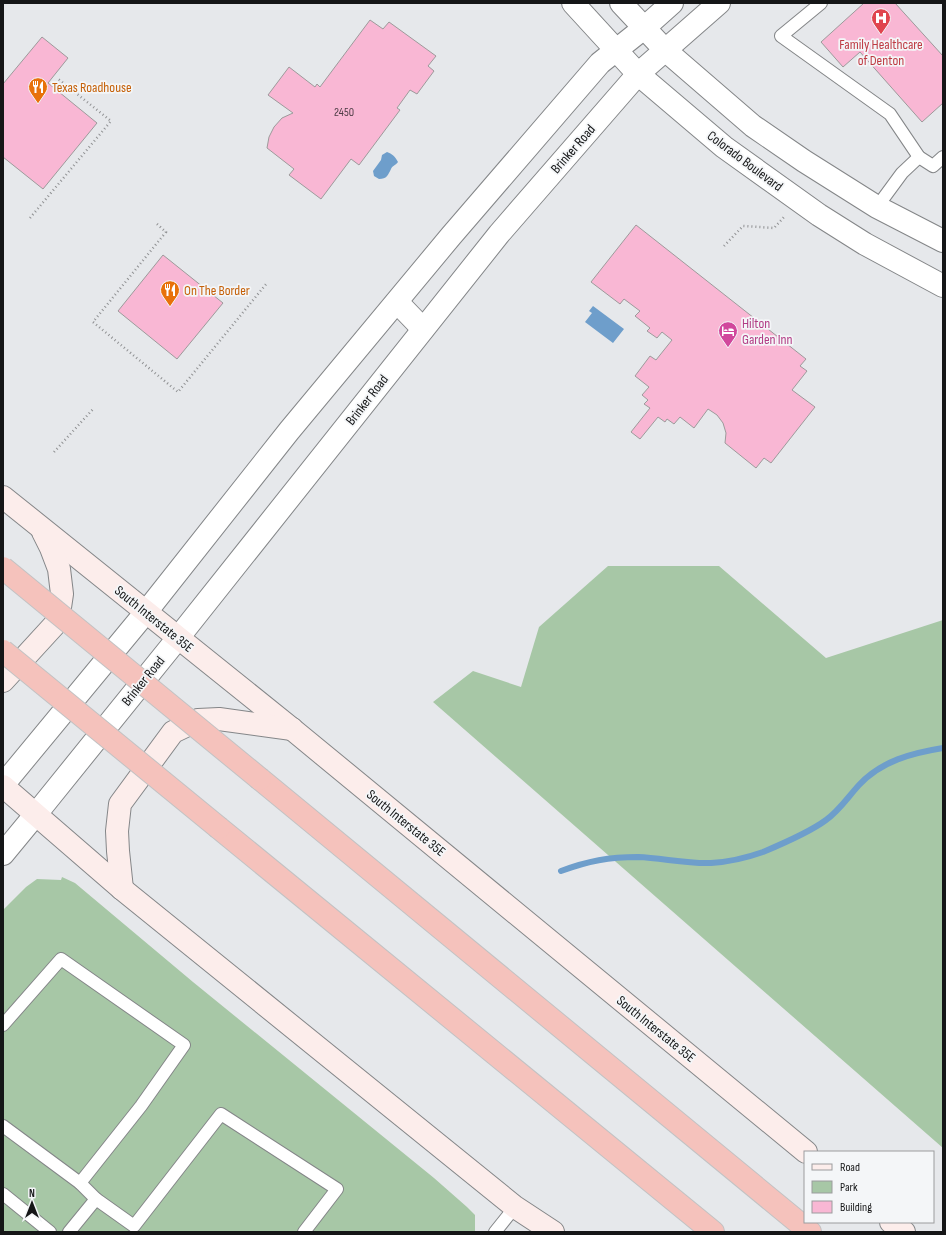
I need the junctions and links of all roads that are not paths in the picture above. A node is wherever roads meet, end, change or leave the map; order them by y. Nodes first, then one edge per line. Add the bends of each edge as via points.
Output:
1 (573, 3) edge
2 (621, 3) edge
3 (672, 3) edge
4 (719, 3) edge
5 (821, 3) edge
6 (644, 28) junction
7 (617, 50) junction
8 (665, 50) junction
9 (638, 74) junction
10 (919, 157) junction
11 (943, 157) edge
12 (878, 207) junction
13 (943, 241) edge
14 (943, 286) edge
15 (397, 302) junction
16 (424, 329) junction
17 (3, 497) edge
18 (40, 526) junction
19 (3, 568) edge
20 (146, 612) junction
21 (178, 638) junction
22 (3, 651) edge
23 (3, 681) edge
24 (292, 729) junction
25 (3, 786) edge
26 (36, 814) junction
27 (3, 854) edge
28 (122, 889) junction
29 (3, 1025) edge
30 (3, 1126) edge
31 (805, 1151) edge
32 (80, 1183) junction
33 (3, 1194) edge
34 (96, 1199) junction
35 (515, 1207) junction
36 (892, 1223) edge
37 (135, 1230) edge
38 (50, 1232) edge
39 (69, 1232) edge
40 (304, 1232) edge
41 (495, 1232) edge
42 (553, 1232) edge
43 (713, 1232) edge
44 (810, 1232) edge
45 (904, 1232) edge

1 - 7 street, Colorado Boulevard
2 - 6 street
3 - 6 street
4 - 8 street, Brinker Road
5 - 10 lane via 781,36 890,114
6 - 7 street
6 - 8 street
7 - 9 street, Colorado Boulevard
7 - 15 street via 600,63
8 - 9 street, Brinker Road
8 - 12 street via 753,126
9 - 14 street, Colorado Boulevard via 724,147 819,215 865,244
9 - 16 street, Brinker Road via 499,234
10 - 11 lane via 933,166
10 - 12 lane via 902,173
12 - 13 street
15 - 16 street
15 - 20 street via 289,431
16 - 21 street, Brinker Road
17 - 18 main road, South Interstate 35E
18 - 20 main road, South Interstate 35E
18 - 23 main road via 59,569 62,594 58,621
19 - 44 highway, bridge
20 - 21 main road, South Interstate 35E
20 - 25 street
21 - 24 main road, South Interstate 35E
21 - 26 street, Brinker Road
22 - 43 highway, bridge
24 - 28 main road via 219,719 198,720 173,732 120,804 117,831
24 - 31 main road, South Interstate 35E
25 - 26 main road
26 - 27 street, Brinker Road
26 - 28 main road
28 - 35 main road
29 - 32 lane via 61,959 184,1046 141,1106
30 - 32 lane
32 - 34 lane
33 - 38 lane
34 - 37 lane
34 - 39 lane
35 - 41 lane
35 - 42 main road
36 - 45 main road
37 - 40 lane via 221,1114 337,1189

